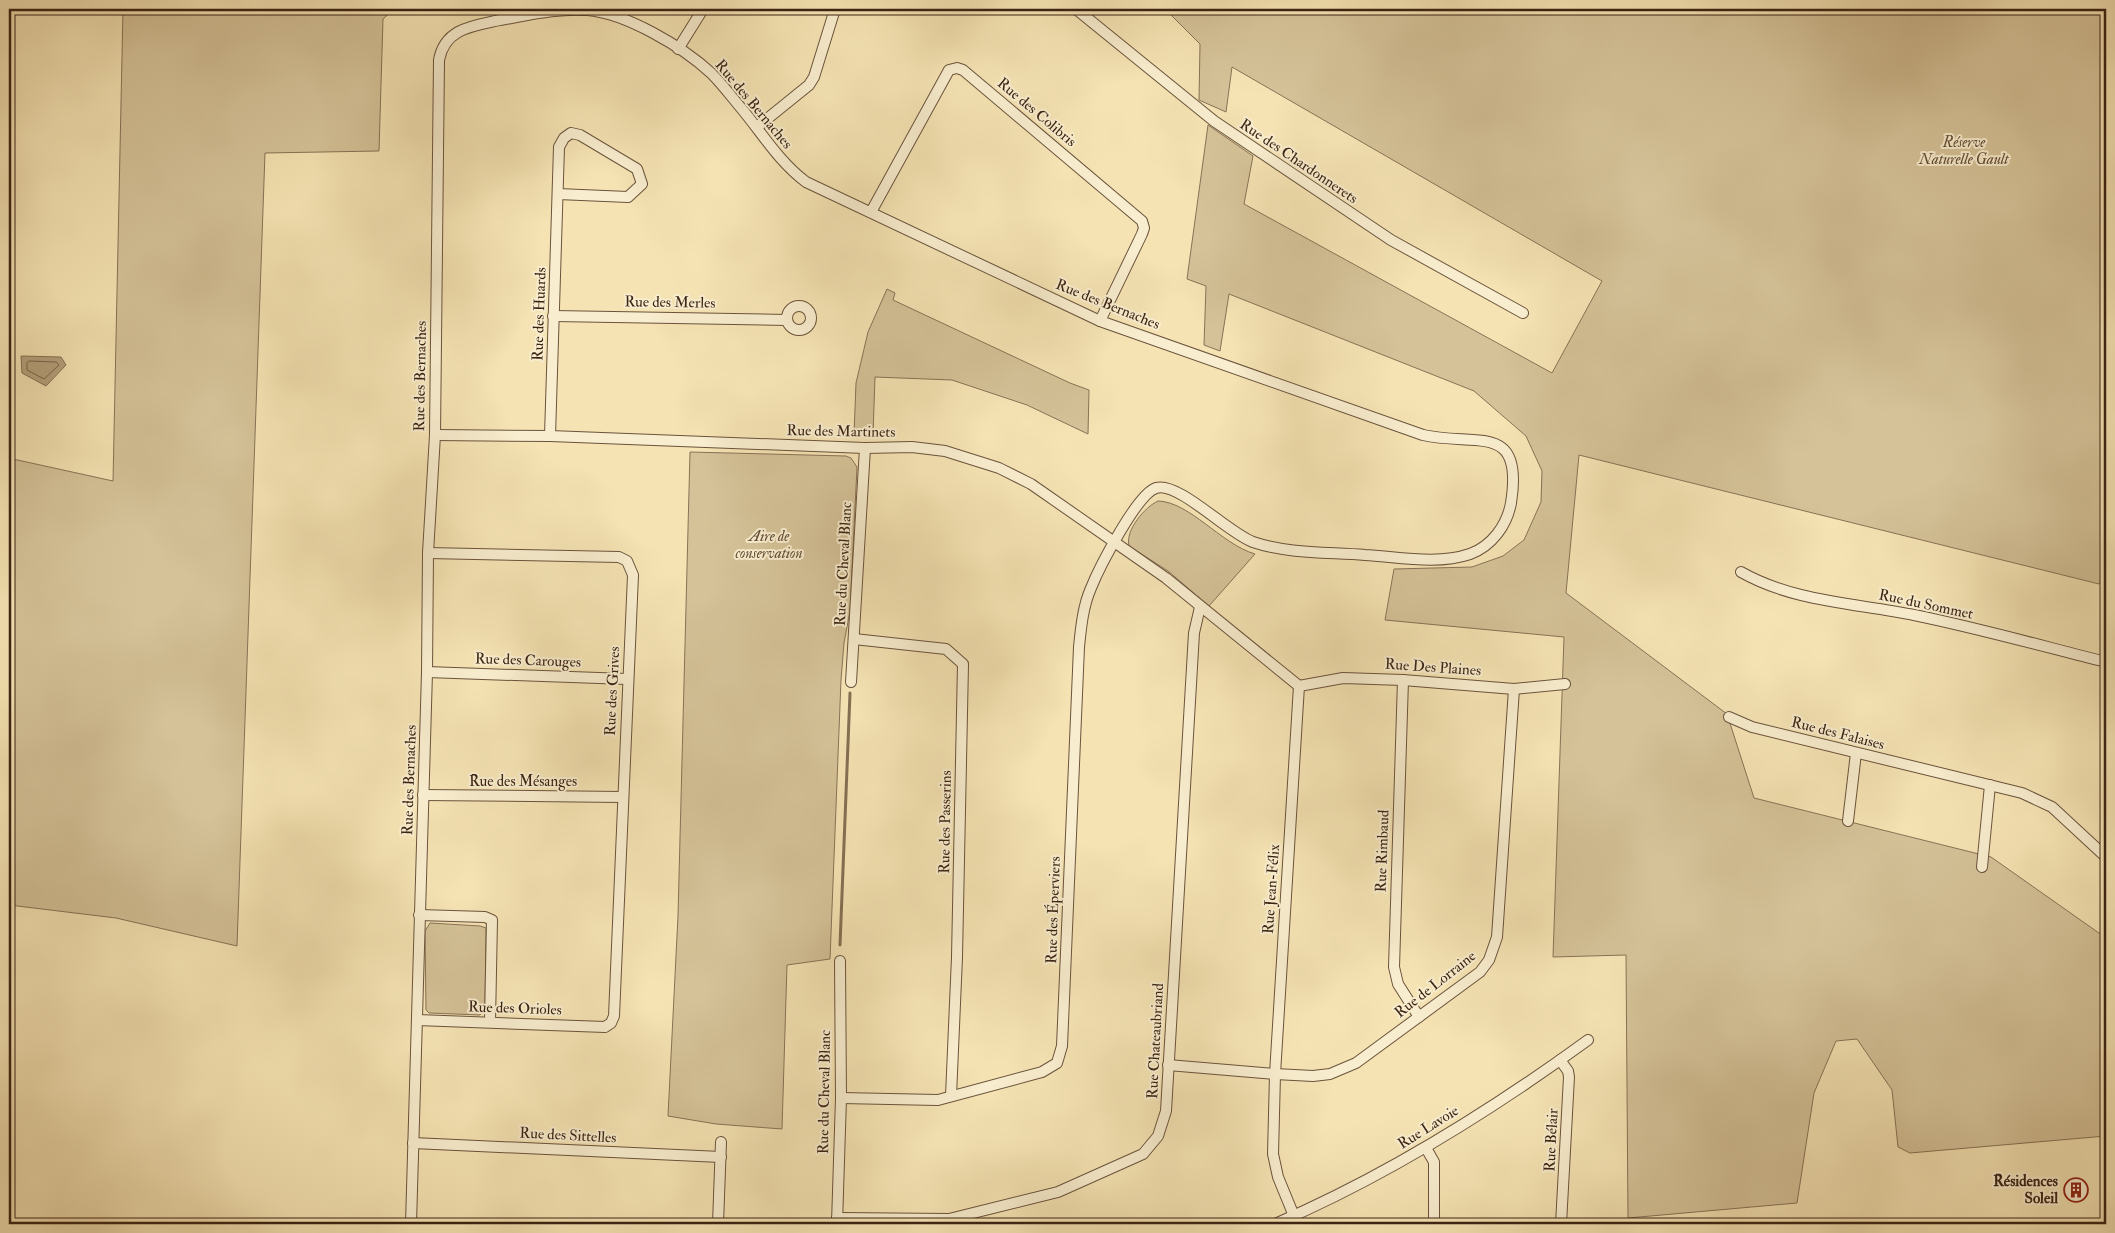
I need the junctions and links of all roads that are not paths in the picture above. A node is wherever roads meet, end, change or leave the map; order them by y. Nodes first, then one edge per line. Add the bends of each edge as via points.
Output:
1 (704, 9) edge
2 (835, 9) edge
3 (1076, 9) edge
4 (678, 49) junction
5 (757, 127) junction
6 (558, 194) junction
7 (871, 212) junction
8 (1523, 313) dead end
9 (554, 316) junction
10 (786, 320) dead end
11 (1100, 320) junction
12 (434, 435) junction
13 (550, 436) junction
14 (865, 448) junction
15 (1114, 544) junction
16 (428, 553) junction
17 (1741, 572) dead end
18 (1200, 607) junction
19 (854, 639) junction
20 (2106, 662) edge
21 (427, 672) junction
22 (627, 679) junction
23 (1403, 680) junction
24 (851, 682) dead end
25 (1565, 684) dead end
26 (1299, 686) junction
27 (1514, 689) junction
28 (1730, 717) dead end
29 (1856, 753) junction
30 (1990, 785) junction
31 (423, 795) junction
32 (623, 797) junction
33 (1848, 820) dead end
34 (2106, 857) edge
35 (1982, 867) dead end
36 (420, 914) junction
37 (840, 961) dead end
38 (1420, 1017) junction
39 (417, 1020) junction
40 (490, 1022) junction
41 (611, 1023) joint
42 (1588, 1040) dead end
43 (1560, 1060) junction
44 (1168, 1065) junction
45 (1275, 1074) junction
46 (951, 1096) junction
47 (841, 1098) junction
48 (722, 1142) dead end
49 (413, 1143) junction
50 (1426, 1148) junction
51 (721, 1158) junction
52 (1294, 1216) junction
53 (837, 1221) edge
54 (411, 1224) edge
55 (718, 1224) edge
56 (1275, 1224) edge
57 (1434, 1224) edge
58 (1561, 1224) edge

1 - 4 street
2 - 5 street via 809,85
3 - 8 street, Rue des Chardonnerets via 1214,121 1391,240
4 - 5 street, Rue des Bernaches via 712,74
4 - 12 street, Rue des Bernaches via 621,18 569,10 468,26 446,42 439,60
5 - 7 street, Rue des Bernaches via 783,162 806,182
6 - 6 street, Rue des Huards via 559,147 571,133 580,135 637,169 642,184 628,197
6 - 9 street, Rue des Huards
7 - 11 street, Rue des Bernaches
7 - 11 street, Rue des Colibris via 949,70 962,70 1142,221 1142,234
9 - 10 street, Rue des Merles
9 - 13 street, Rue des Huards
11 - 15 street, Rue des Bernaches via 1423,435 1493,442 1503,448 1512,466 1513,491 1504,526 1480,549 1449,559 1272,547 1240,536 1166,487 1145,494
12 - 13 street, Rue des Martinets
12 - 16 street, Rue des Bernaches
13 - 14 street, Rue des Martinets
14 - 15 street, Rue des Martinets via 912,447 945,452 999,468 1031,484
14 - 19 street, Rue du Cheval Blanc
15 - 18 street, Rue des Martinets via 1166,578
15 - 46 street, Rue des Éperviers via 1084,608 1079,647 1061,1053 1057,1063 1042,1072
16 - 21 street, Rue des Bernaches
16 - 22 street, Rue des Grives via 627,560 633,575
17 - 20 street, Rue du Sommet via 1760,583 1797,595 1911,614
18 - 26 street
18 - 44 street, Rue Chateaubriand via 1194,633
19 - 24 street, Rue du Cheval Blanc
19 - 46 street, Rue des Passerins via 946,649 963,664
21 - 22 street, Rue des Carouges
21 - 31 street, Rue des Bernaches
22 - 32 street, Rue des Grives
23 - 26 street, Rue Des Plaines via 1343,678
23 - 27 street, Rue Des Plaines
23 - 38 street, Rue Rimbaud via 1394,967 1398,984
25 - 27 street, Rue Des Plaines
26 - 45 street, Rue Jean-Félix
27 - 38 street, Rue de Lorraine via 1497,937 1493,951 1480,972
28 - 29 street, Rue des Falaises via 1752,727
29 - 30 street, Rue des Falaises
29 - 33 street
30 - 34 street, Rue des Falaises via 2022,793 2052,807
30 - 35 street
31 - 32 street, Rue des Mésanges
31 - 36 street, Rue des Bernaches
32 - 41 street, Rue des Grives via 614,1016
36 - 39 street, Rue des Bernaches
36 - 40 street via 492,920
37 - 47 street, Rue du Cheval Blanc
38 - 45 street, Rue de Lorraine via 1342,1070 1313,1076
39 - 40 street, Rue des Orioles
39 - 49 street, Rue des Bernaches
40 - 41 street, Rue des Orioles via 605,1027
42 - 43 street, Rue Lavoie
43 - 50 street, Rue Lavoie
43 - 58 street, Rue Bélair via 1569,1077
44 - 45 street, Rue de Lorraine
44 - 53 street, Rue Chateaubriand via 1166,1111 1162,1125 1152,1146 1134,1160 1058,1192 949,1218
45 - 52 street, Rue Jean-Félix via 1273,1154 1278,1177
46 - 47 street, Rue des Éperviers via 938,1100
47 - 53 street, Rue du Cheval Blanc
48 - 51 street
49 - 51 street, Rue des Sittelles
49 - 54 street, Rue des Bernaches
50 - 52 street, Rue Lavoie
50 - 57 street via 1434,1162
51 - 55 street
52 - 56 street, Rue Lavoie

